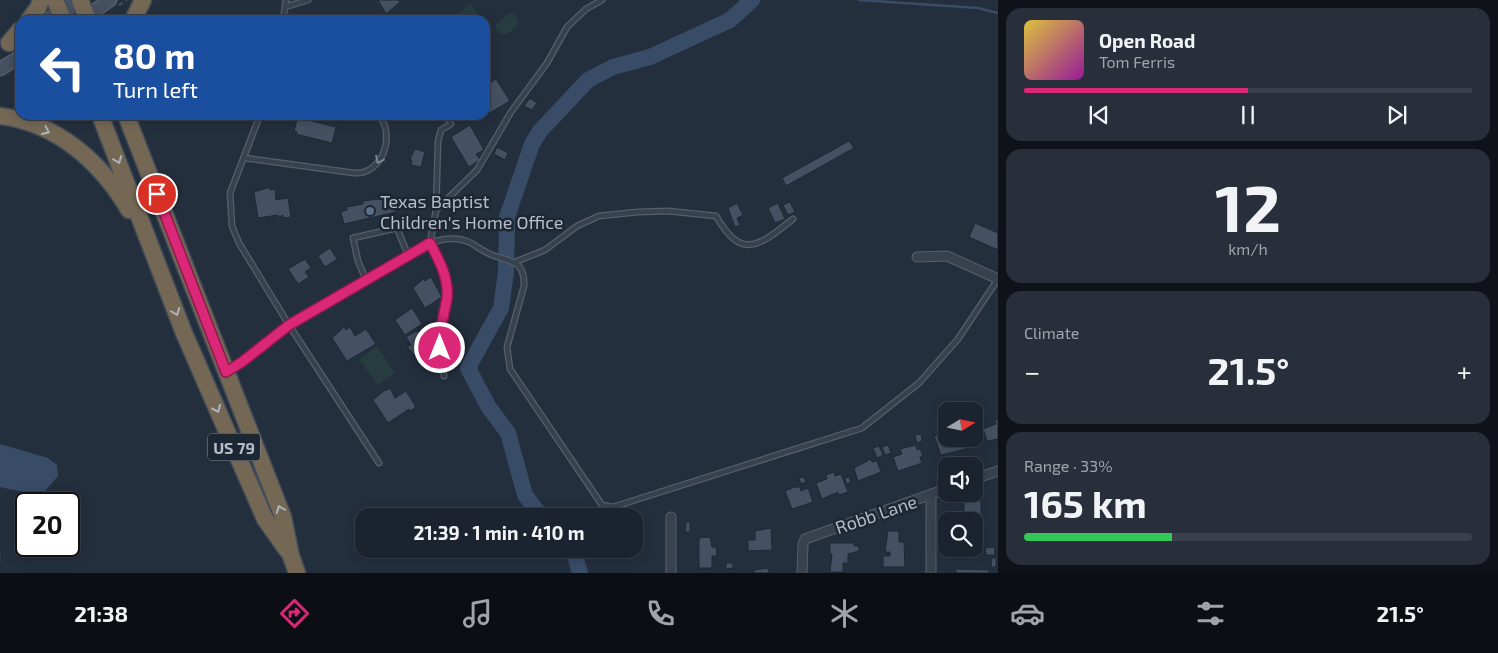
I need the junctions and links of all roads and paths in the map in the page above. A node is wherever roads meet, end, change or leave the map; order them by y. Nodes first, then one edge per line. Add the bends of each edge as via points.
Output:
1 (41, 0) edge
2 (80, 0) edge
3 (110, 0) edge
4 (142, 0) edge
5 (286, 0) edge
6 (308, 0) edge
7 (602, 0) edge
8 (285, 7) junction
9 (56, 13) edge
10 (33, 15) edge
11 (84, 15) edge
12 (90, 15) edge
13 (135, 15) edge
14 (284, 15) edge
15 (15, 59) edge
16 (0, 68) edge
17 (0, 116) edge
18 (15, 119) edge
19 (18, 120) edge
20 (102, 120) edge
21 (128, 120) edge
22 (132, 120) edge
23 (258, 120) edge
24 (382, 120) edge
25 (449, 120) edge
26 (245, 158) junction
27 (144, 159) junction
28 (436, 210) junction
29 (794, 219) dead end
30 (430, 243) junction
31 (408, 255) junction
32 (917, 257) dead end
33 (156, 261) junction
34 (515, 262) junction
35 (998, 279) edge
36 (366, 280) junction
37 (289, 325) junction
38 (444, 376) dead end
39 (216, 377) junction
40 (379, 463) dead end
41 (998, 471) edge
42 (983, 476) edge
43 (938, 492) edge
44 (931, 494) junction
45 (671, 516) dead end
46 (291, 556) junction
47 (297, 573) edge
48 (671, 573) edge
49 (802, 573) edge
50 (931, 573) edge

1 - 10 highway
2 - 9 main road
2 - 11 highway
3 - 12 main road
4 - 13 highway
5 - 8 lane
6 - 8 lane
7 - 28 lane via 586,9 567,27 477,170
8 - 14 lane
15 - 16 main road
17 -> 18 highway
19 -> 33 highway via 50,132 87,156 120,194
20 -> 33 highway, US 79
21 - 27 highway, US 79
22 - 27 highway
23 - 26 lane
24 -> 26 lane via 385,125 384,146 376,167 366,172
25 - 28 lane via 451,124 442,130 438,141
26 - 37 lane via 230,193 232,226
27 - 39 highway, US 79
28 - 30 lane
29 - 34 lane via 762,242 748,245 736,242 716,216 668,211 611,214 586,221 545,250
30 - 31 lane
30 - 34 lane via 460,240
30 - 38 lane via 443,270 447,289 439,328
31 - 36 lane
31 - 36 lane via 397,228 353,238
32 - 35 street via 947,256
33 -> 39 highway, US 79 via 184,333
34 - 35 lane via 521,268 524,286 507,347 510,369 602,504 613,506 862,428 919,383 958,339
36 - 37 lane
37 - 39 lane via 242,362
37 - 40 lane
46 -> 39 highway, US 79 via 284,517
39 -> 46 highway, US 79 via 265,519
41 - 42 street
43 - 44 street, Robb Lane
44 - 49 street, Robb Lane via 805,539
44 - 50 street
45 - 48 street
46 - 47 highway, US 79

